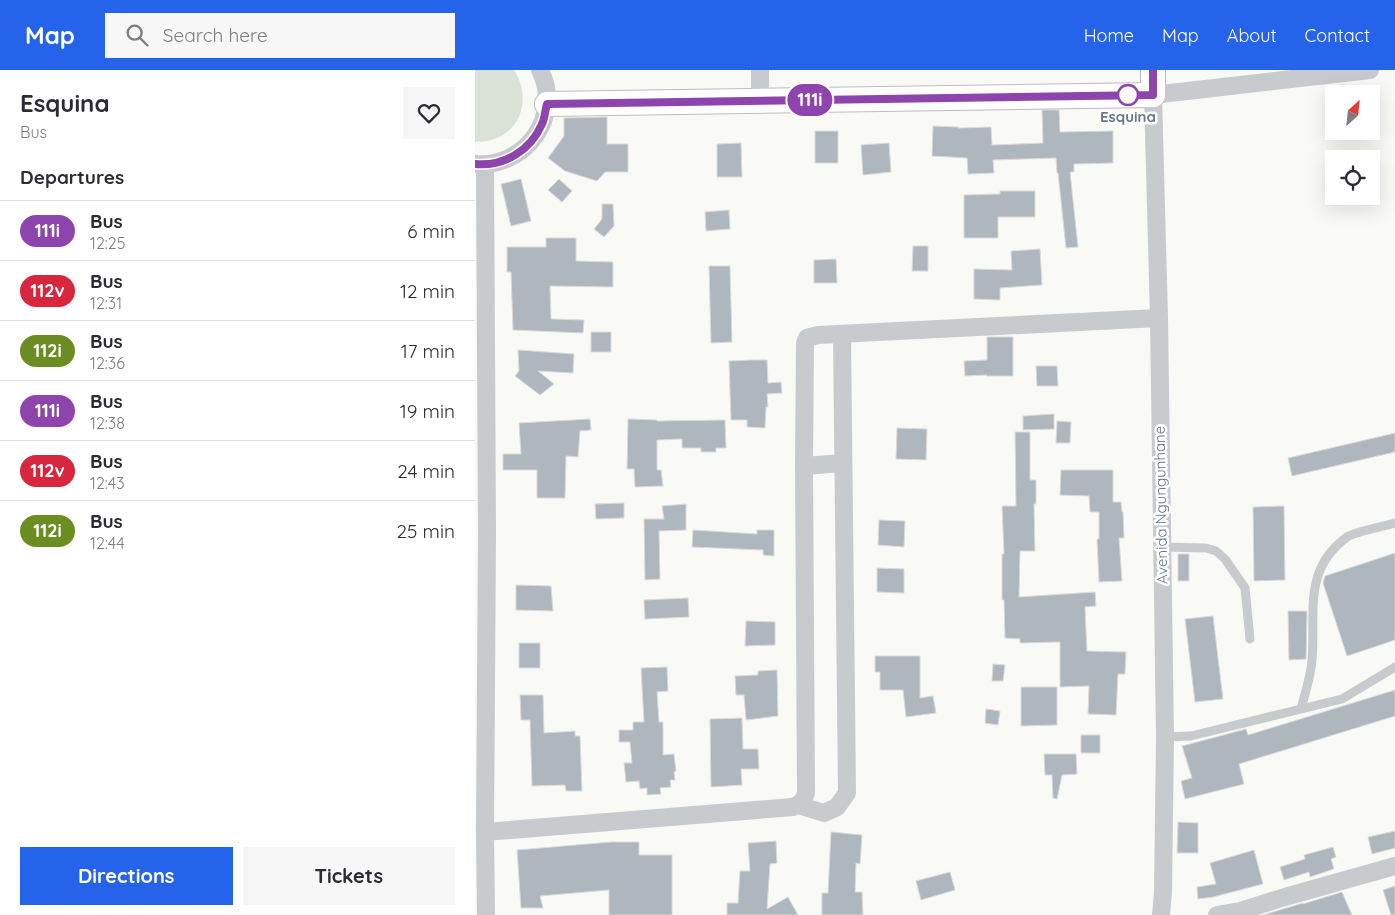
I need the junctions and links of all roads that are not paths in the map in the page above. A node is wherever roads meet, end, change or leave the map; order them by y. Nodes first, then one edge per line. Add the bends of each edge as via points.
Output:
1 (760, 70) edge
2 (1153, 70) edge
3 (1370, 70) edge
4 (542, 72) edge
5 (1153, 95) junction
6 (760, 101) junction
7 (547, 104) junction
8 (480, 165) edge
9 (1159, 318) junction
10 (842, 334) junction
11 (843, 463) junction
12 (803, 466) junction
13 (1395, 523) edge
14 (481, 533) edge
15 (1162, 547) junction
16 (1250, 639) dead end
17 (1395, 667) edge
18 (1301, 709) junction
19 (1165, 738) junction
20 (798, 805) junction
21 (485, 832) junction
22 (1395, 866) edge
23 (486, 915) edge
24 (1161, 915) edge
25 (1217, 915) edge

1 - 6 street
2 - 5 street
3 - 5 street
4 - 7 street
5 - 6 street
5 - 9 street, Avenida Ngungunhane
6 - 7 street
7 - 8 street via 543,122 527,146 503,161
8 - 14 street
9 - 10 street
9 - 15 street, Avenida Ngungunhane
10 - 11 street
10 - 12 street via 818,335 807,338 805,343
11 - 12 street
11 - 20 street via 847,793 837,807 824,813
12 - 20 street via 806,793
13 - 18 lane via 1349,536 1331,552 1319,572 1314,590 1312,663
14 - 21 street
15 - 16 lane via 1206,548 1225,559 1245,588
15 - 19 street, Avenida Ngungunhane
17 - 18 lane via 1342,699
18 - 19 lane via 1191,736
19 - 24 street, Avenida Ngungunhane
20 - 21 street
21 - 23 street
22 - 25 street

